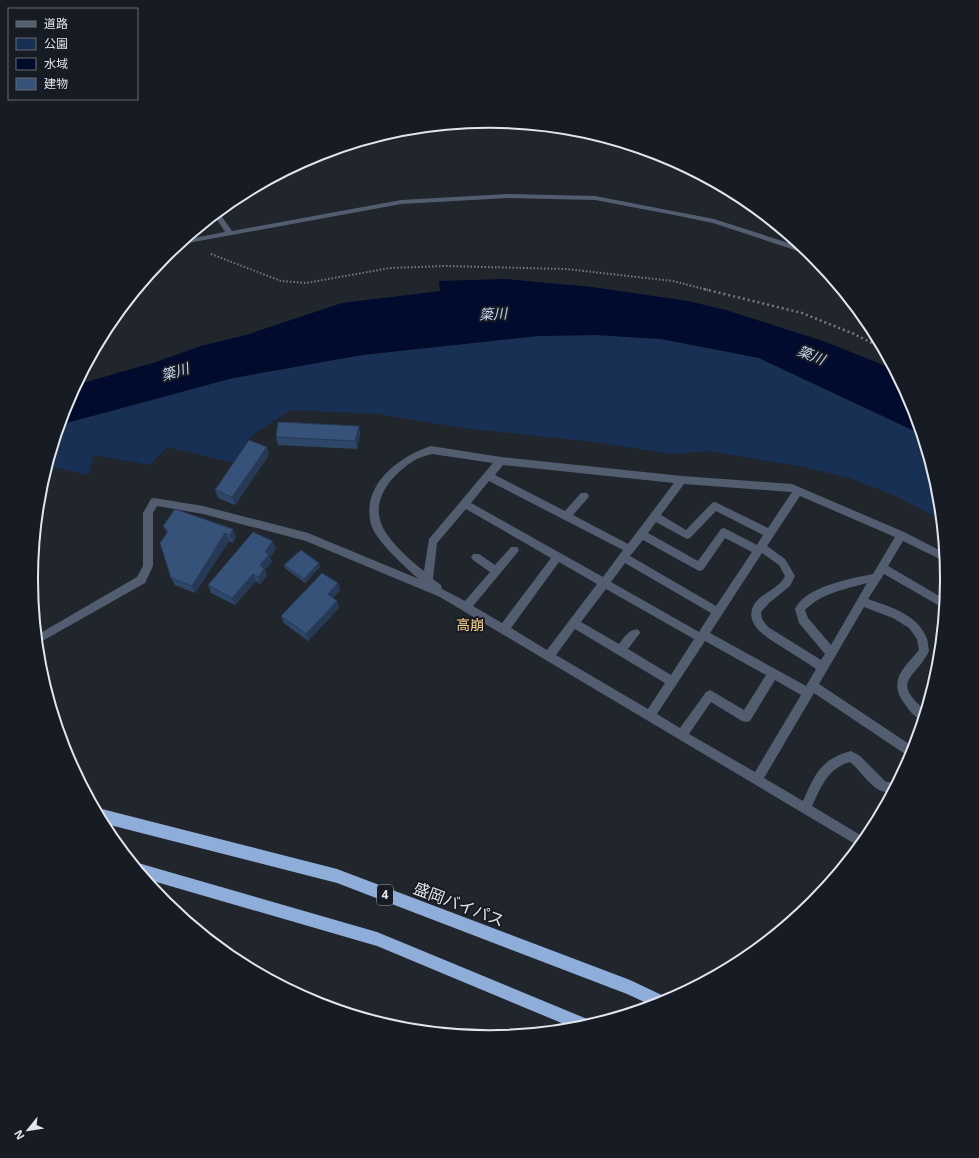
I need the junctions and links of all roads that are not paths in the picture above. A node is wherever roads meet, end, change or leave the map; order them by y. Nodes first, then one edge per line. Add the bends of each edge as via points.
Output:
1 (219, 218) edge
2 (229, 234) junction
3 (191, 241) edge
4 (795, 248) edge
5 (501, 461) junction
6 (488, 476) junction
7 (682, 480) junction
8 (798, 491) junction
9 (584, 496) dead end
10 (465, 504) junction
11 (567, 516) junction
12 (654, 517) junction
13 (641, 534) junction
14 (770, 534) junction
15 (900, 535) junction
16 (760, 549) junction
17 (514, 550) dead end
18 (627, 553) junction
19 (940, 555) edge
20 (476, 557) dead end
21 (557, 557) junction
22 (881, 567) junction
23 (496, 571) junction
24 (876, 577) junction
25 (428, 580) junction
26 (604, 584) junction
27 (444, 594) junction
28 (861, 601) junction
29 (940, 602) edge
30 (466, 607) junction
31 (718, 612) junction
32 (574, 623) junction
33 (504, 629) junction
34 (636, 633) dead end
35 (42, 637) edge
36 (702, 637) junction
37 (620, 651) junction
38 (831, 653) junction
39 (549, 656) junction
40 (823, 667) junction
41 (773, 674) junction
42 (672, 681) junction
43 (810, 690) junction
44 (920, 713) edge
45 (650, 715) junction
46 (682, 734) junction
47 (908, 750) edge
48 (757, 779) junction
49 (890, 787) edge
50 (805, 808) junction
51 (106, 817) edge
52 (858, 840) edge
53 (146, 872) edge
54 (654, 999) edge
55 (578, 1022) edge

1 - 2 street
2 - 3 street
2 - 4 street via 401,202 508,196 595,198 711,221 769,237
5 - 6 street
5 - 7 street
5 - 25 street via 432,450 409,459 386,478 374,502 376,524 406,562
6 - 10 street
6 - 11 street
7 - 8 street via 792,488
7 - 12 street
8 - 14 street
8 - 15 street
9 - 11 street
10 - 21 street
10 - 25 street via 432,542
11 - 18 street
12 - 13 street
12 - 14 street via 687,535 715,506
13 - 16 street via 699,566 724,532
13 - 18 street
14 - 16 street
15 - 19 street
15 - 22 street
16 - 31 street
16 - 40 street via 782,562 790,576 784,587 763,600 757,615 759,624 764,630
17 - 23 street
18 - 26 street
18 - 31 street
20 - 23 street
21 - 26 street
21 - 33 street
22 - 24 street
22 - 29 street
23 - 30 street
24 - 28 street
24 - 38 street via 821,593 800,609 804,620
25 - 27 street
26 - 32 street
26 - 36 street
27 - 30 street
27 - 35 street via 308,537 203,510 154,502 148,513 148,566 141,580
28 - 38 street
28 - 44 street via 899,616 913,626 922,638 924,652 904,677 902,687 906,698
30 - 33 street
31 - 36 street
32 - 37 street
32 - 39 street
33 - 39 street
34 - 37 street
36 - 41 street
36 - 42 street
37 - 42 street
38 - 40 street
39 - 45 street
40 - 43 street
41 - 43 street
41 - 46 street via 746,717 710,695
42 - 45 street
43 - 47 street
43 - 48 street
45 - 46 street
46 - 48 street
48 - 50 street
49 - 50 street via 876,783 851,756 839,758 827,767
50 - 52 street
51 - 54 highway, 盛岡バイパス / 4 via 337,876
53 - 55 highway via 377,938

